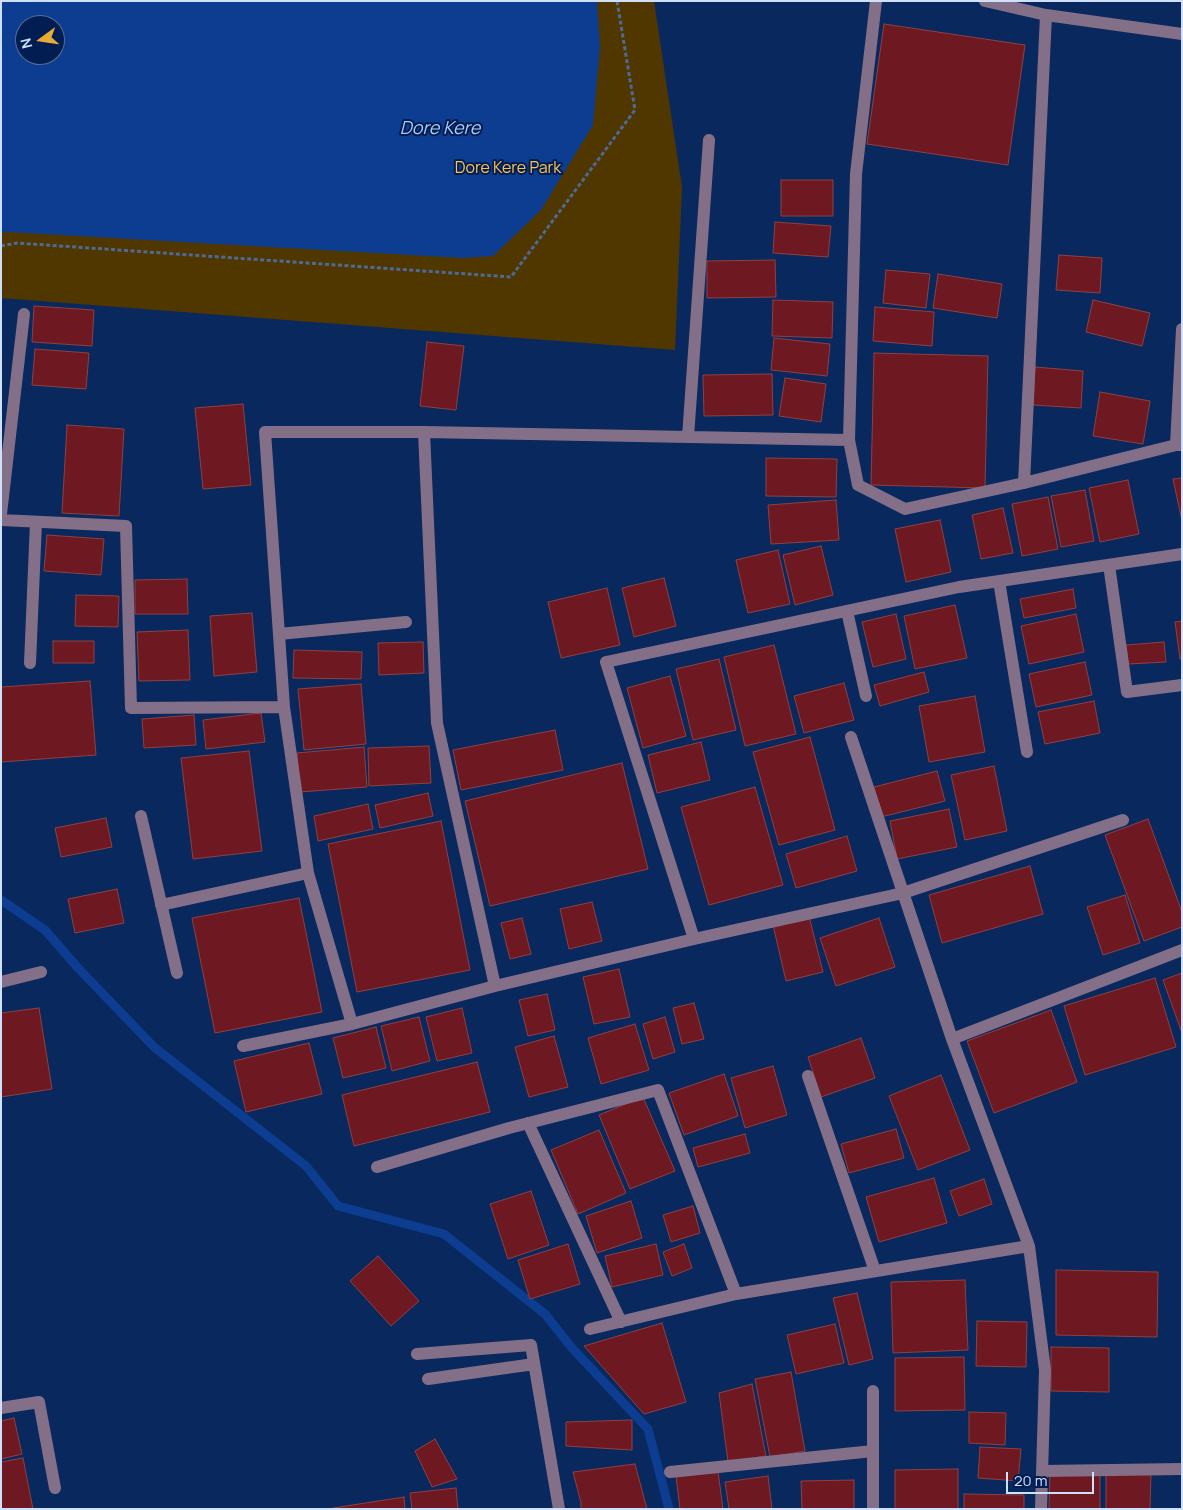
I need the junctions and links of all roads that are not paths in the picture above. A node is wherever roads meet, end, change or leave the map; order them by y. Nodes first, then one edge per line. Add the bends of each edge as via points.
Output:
1 (876, 1) edge
2 (985, 1) edge
3 (1046, 15) junction
4 (1182, 34) edge
5 (709, 140) dead end
6 (24, 314) dead end
7 (1182, 329) edge
8 (424, 432) junction
9 (688, 437) junction
10 (850, 440) junction
11 (1179, 445) edge
12 (1024, 484) junction
13 (1, 514) edge
14 (1, 520) edge
15 (36, 522) junction
16 (1182, 554) edge
17 (1109, 565) junction
18 (999, 581) junction
19 (847, 611) junction
20 (406, 622) dead end
21 (279, 634) junction
22 (30, 663) dead end
23 (1182, 685) edge
24 (866, 696) dead end
25 (284, 707) junction
26 (851, 737) dead end
27 (1027, 752) dead end
28 (141, 816) dead end
29 (1123, 820) dead end
30 (308, 873) junction
31 (903, 894) junction
32 (161, 905) junction
33 (694, 939) junction
34 (1182, 950) edge
35 (41, 972) dead end
36 (177, 973) dead end
37 (1, 982) edge
38 (495, 986) junction
39 (352, 1024) junction
40 (952, 1039) junction
41 (243, 1046) dead end
42 (808, 1076) dead end
43 (528, 1123) junction
44 (377, 1167) dead end
45 (1029, 1246) junction
46 (875, 1271) junction
47 (736, 1294) junction
48 (622, 1322) junction
49 (590, 1329) dead end
50 (417, 1354) dead end
51 (534, 1364) junction
52 (428, 1378) dead end
53 (873, 1391) dead end
54 (1, 1408) edge
55 (873, 1451) junction
56 (1182, 1469) edge
57 (1042, 1471) junction
58 (670, 1472) dead end
59 (55, 1488) dead end
60 (559, 1509) edge
61 (873, 1509) edge
62 (1041, 1509) edge

1 - 10 street via 856,174
2 - 3 street
3 - 4 street
3 - 12 street
5 - 9 street
6 - 13 street
7 - 11 street
8 - 9 street
8 - 21 street via 265,432
8 - 38 street via 436,723
9 - 10 street
10 - 12 street via 858,485 905,508
11 - 12 street
14 - 15 street
15 - 22 street
15 - 25 street via 126,526 131,708
16 - 17 street
17 - 18 street
17 - 23 street via 1126,692
18 - 19 street
18 - 27 street
19 - 24 street
19 - 33 street via 606,662
20 - 21 street
21 - 25 street
25 - 30 street
26 - 31 street
28 - 32 street
29 - 31 street
30 - 32 street
30 - 39 street
31 - 33 street
31 - 40 street
32 - 36 street
33 - 38 street
34 - 40 street
35 - 37 street
38 - 39 street
39 - 41 street
40 - 45 street
42 - 46 street
43 - 44 street
43 - 47 street via 658,1090
43 - 48 street
45 - 46 street
45 - 57 street via 1045,1370
46 - 47 street
47 - 48 street
48 - 49 street
50 - 51 street via 531,1345
51 - 52 street
51 - 60 street
53 - 55 street
54 - 59 street via 39,1402
55 - 58 street
55 - 61 street
56 - 57 street
57 - 62 street

